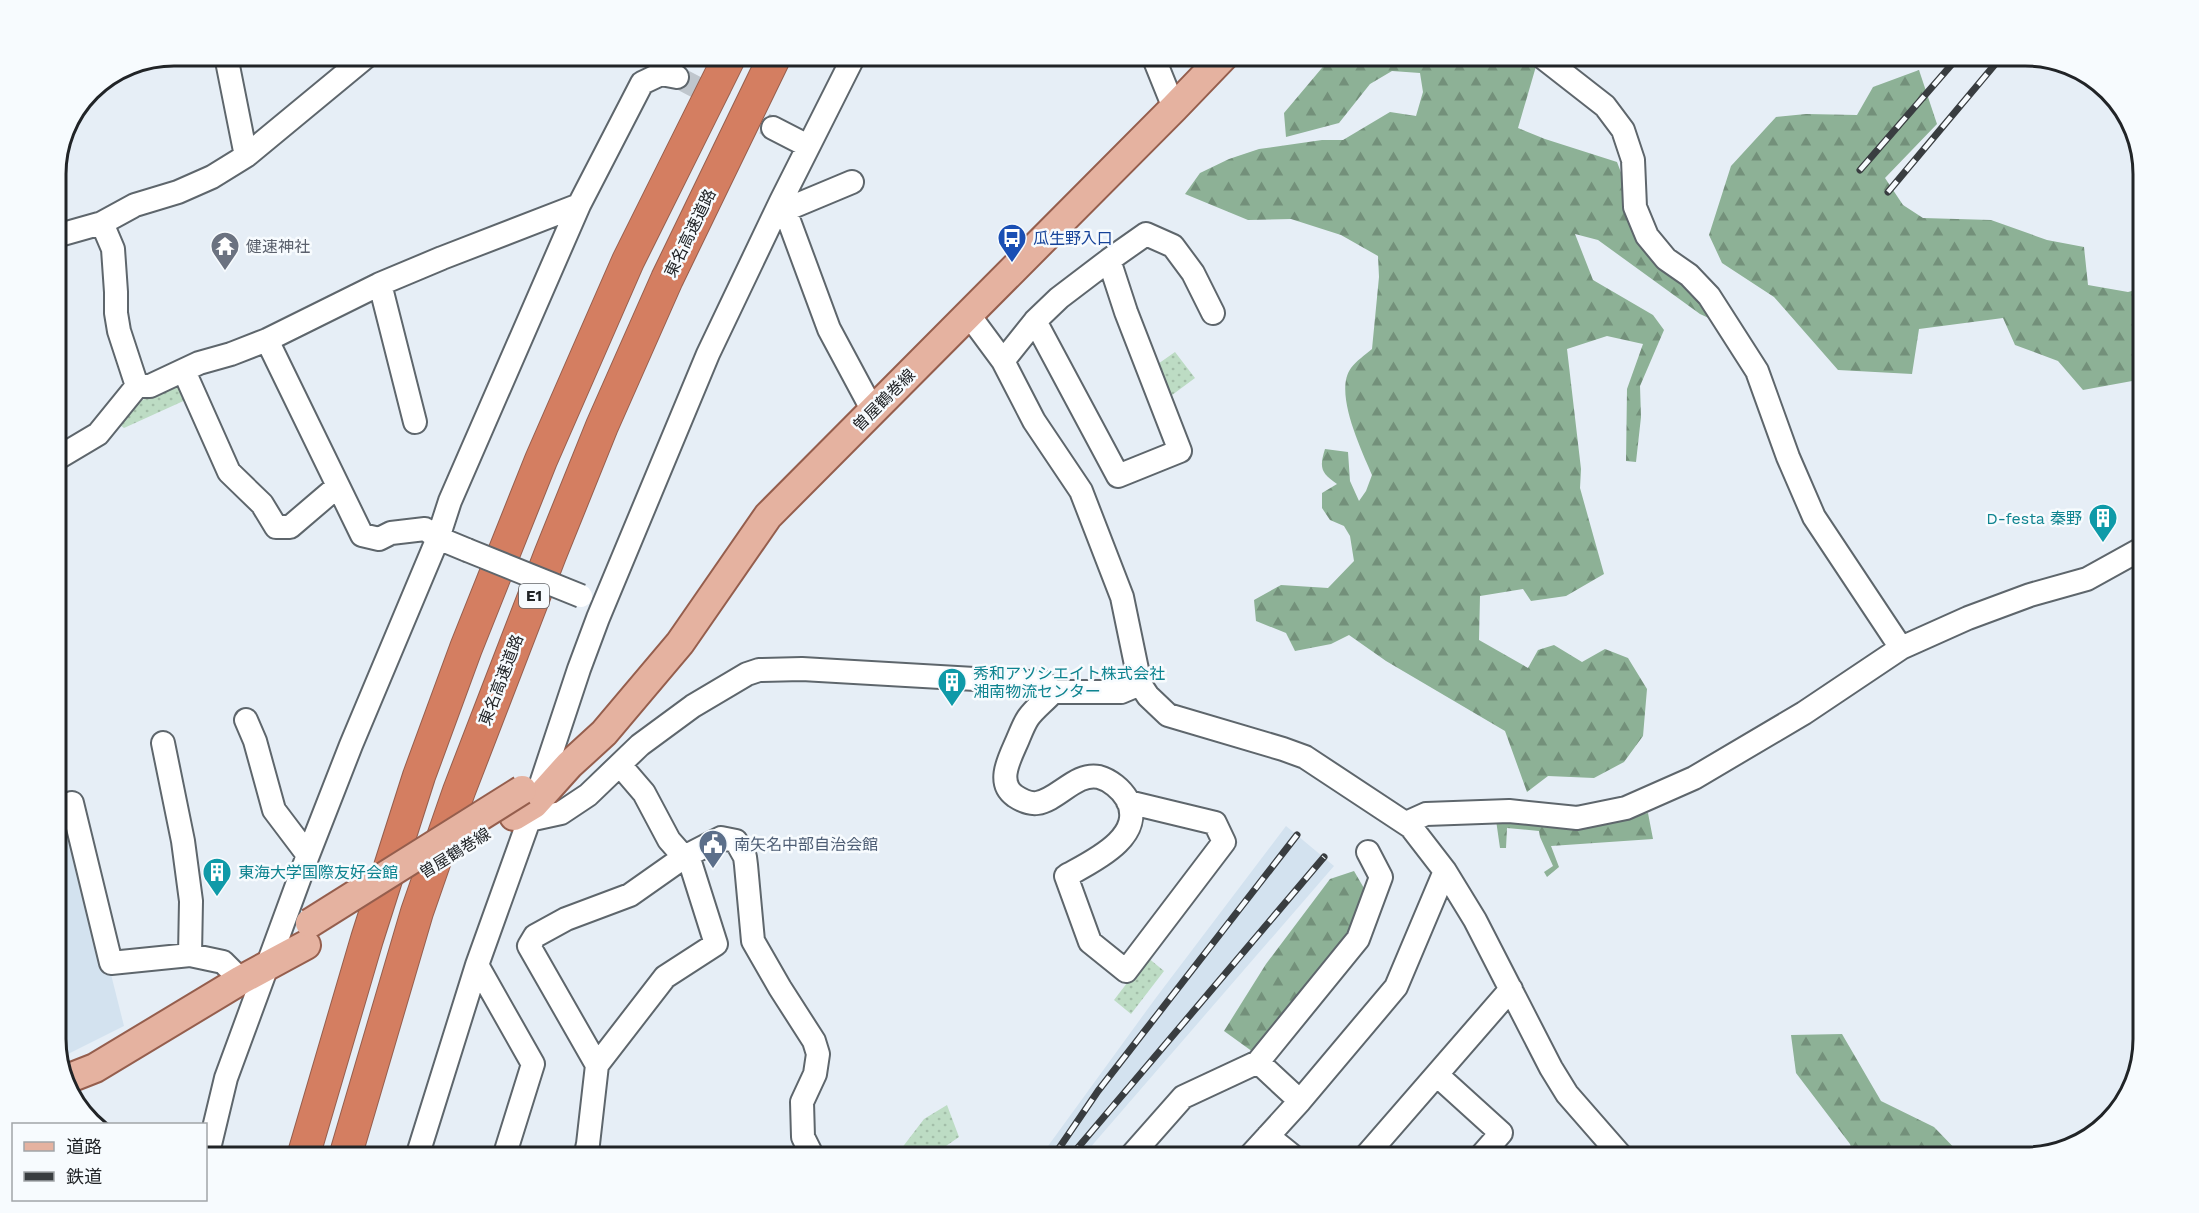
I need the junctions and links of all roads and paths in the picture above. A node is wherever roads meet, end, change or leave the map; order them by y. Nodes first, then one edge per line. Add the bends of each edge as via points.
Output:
1 (228, 66) edge
2 (355, 66) edge
3 (725, 66) edge
4 (770, 66) edge
5 (849, 66) edge
6 (1158, 66) edge
7 (1214, 66) edge
8 (1554, 66) edge
9 (665, 69) edge
10 (1174, 108) junction
11 (773, 128) tunnel mouth
12 (808, 146) junction
13 (246, 156) junction
14 (852, 182) dead end
15 (579, 205) junction
16 (783, 205) junction
17 (102, 223) junction
18 (66, 233) edge
19 (1109, 260) junction
20 (380, 284) junction
21 (1213, 313) dead end
22 (969, 315) junction
23 (1035, 321) junction
24 (267, 340) junction
25 (1002, 361) junction
26 (184, 371) junction
27 (137, 386) junction
28 (873, 411) junction
29 (415, 422) dead end
30 (66, 453) edge
31 (338, 486) junction
32 (438, 538) junction
33 (2133, 554) edge
34 (604, 605) junction
35 (1901, 648) junction
36 (1140, 684) junction
37 (1053, 692) junction
38 (246, 720) dead end
39 (163, 743) dead end
40 (620, 765) junction
41 (528, 802) junction
42 (1128, 802) junction
43 (72, 804) dead end
44 (1406, 823) junction
45 (1368, 852) dead end
46 (308, 855) junction
47 (684, 857) junction
48 (1445, 871) junction
49 (190, 955) junction
50 (269, 963) junction
51 (477, 965) junction
52 (241, 980) junction
53 (1511, 989) junction
54 (1258, 1062) junction
55 (597, 1065) junction
56 (1437, 1075) junction
57 (73, 1077) edge
58 (1300, 1101) junction
59 (1268, 1136) junction
60 (210, 1147) edge
61 (306, 1147) edge
62 (348, 1147) edge
63 (420, 1147) edge
64 (507, 1147) edge
65 (587, 1147) edge
66 (808, 1147) edge
67 (1140, 1147) edge
68 (1259, 1147) edge
69 (1280, 1147) edge
70 (1375, 1147) edge
71 (1489, 1147) edge
72 (1606, 1147) edge

1 - 13 street
2 - 13 street
3 - 61 highway via 628,261 541,460 466,648 398,841
4 - 62 highway, 東名高速道路 / E1 via 667,279 550,555 421,901
5 - 12 street
6 - 10 street
7 - 10 main road, 曽屋鶴巻線
8 - 35 street via 1605,106 1623,130 1633,160 1635,207 1647,236 1666,260 1689,275 1709,296 1757,371 1814,517
9 - 15 street via 642,83
10 - 22 main road, 曽屋鶴巻線
11 - 12 street
12 - 16 street
13 - 17 street via 212,177 135,205
14 - 16 street
15 - 20 street
15 - 32 street via 450,501
16 - 28 street via 829,329
16 - 34 street via 708,354
17 - 18 street
17 - 27 street via 113,249 119,331
19 - 21 street via 1146,234 1173,246 1193,273
19 - 23 street
19 - 23 street via 1180,451 1118,476
20 - 24 street
20 - 29 street
22 - 25 street
22 - 28 main road, 曽屋鶴巻線
23 - 25 street
24 - 26 street
24 - 31 street
25 - 36 street via 1091,513 1122,597
26 - 27 street via 150,386
26 - 31 street via 229,472 262,504 276,527 290,527
27 - 30 street via 98,434
28 - 41 main road, 曽屋鶴巻線 via 768,516 680,643 604,733
31 - 32 street via 362,535 379,539 391,532 424,529
32 - 34 street, bridge
32 - 46 street
33 - 35 street via 2087,579 1968,618
34 - 41 street
35 - 44 street via 1804,713 1694,778 1626,808 1577,818 1509,811 1426,814
36 - 37 street via 1121,692
36 - 44 street via 1168,715 1305,757
37 - 40 street via 1044,682 814,669 759,670 693,706
37 - 42 street via 1028,717 1005,768 1005,783 1011,793 1022,801 1037,803 1082,779 1098,777 1120,790
38 - 46 street via 274,810
39 - 49 street via 191,901
40 - 41 street via 588,795 561,813
40 - 47 street via 645,793 669,840
41 - 50 main road, 曽屋鶴巻線, bridge via 308,934 291,936
41 - 51 street
42 - 42 street via 1127,832 1117,844 1066,876 1090,942 1126,971 1224,842 1215,823
43 - 49 street via 111,963
44 - 48 street
45 - 54 street via 1381,877 1358,939
46 - 50 street
47 - 55 street via 691,865 716,944 665,977
47 - 55 street via 630,895 566,920 535,936 529,946
47 - 66 street via 721,838 736,841 745,857 753,941 814,1041 818,1054 815,1074 802,1102 803,1137
48 - 53 street
48 - 58 street via 1396,987
49 - 52 street via 223,962
50 - 52 main road, 曽屋鶴巻線
50 - 60 street via 226,1078
51 - 63 street
51 - 64 street via 533,1064
52 - 57 main road, 曽屋鶴巻線 via 95,1068
53 - 56 street
53 - 72 street via 1551,1068
54 - 58 street
54 - 67 street via 1183,1097
55 - 65 street
56 - 70 street
56 - 71 street via 1501,1133
58 - 59 street
59 - 68 street
59 - 69 street

